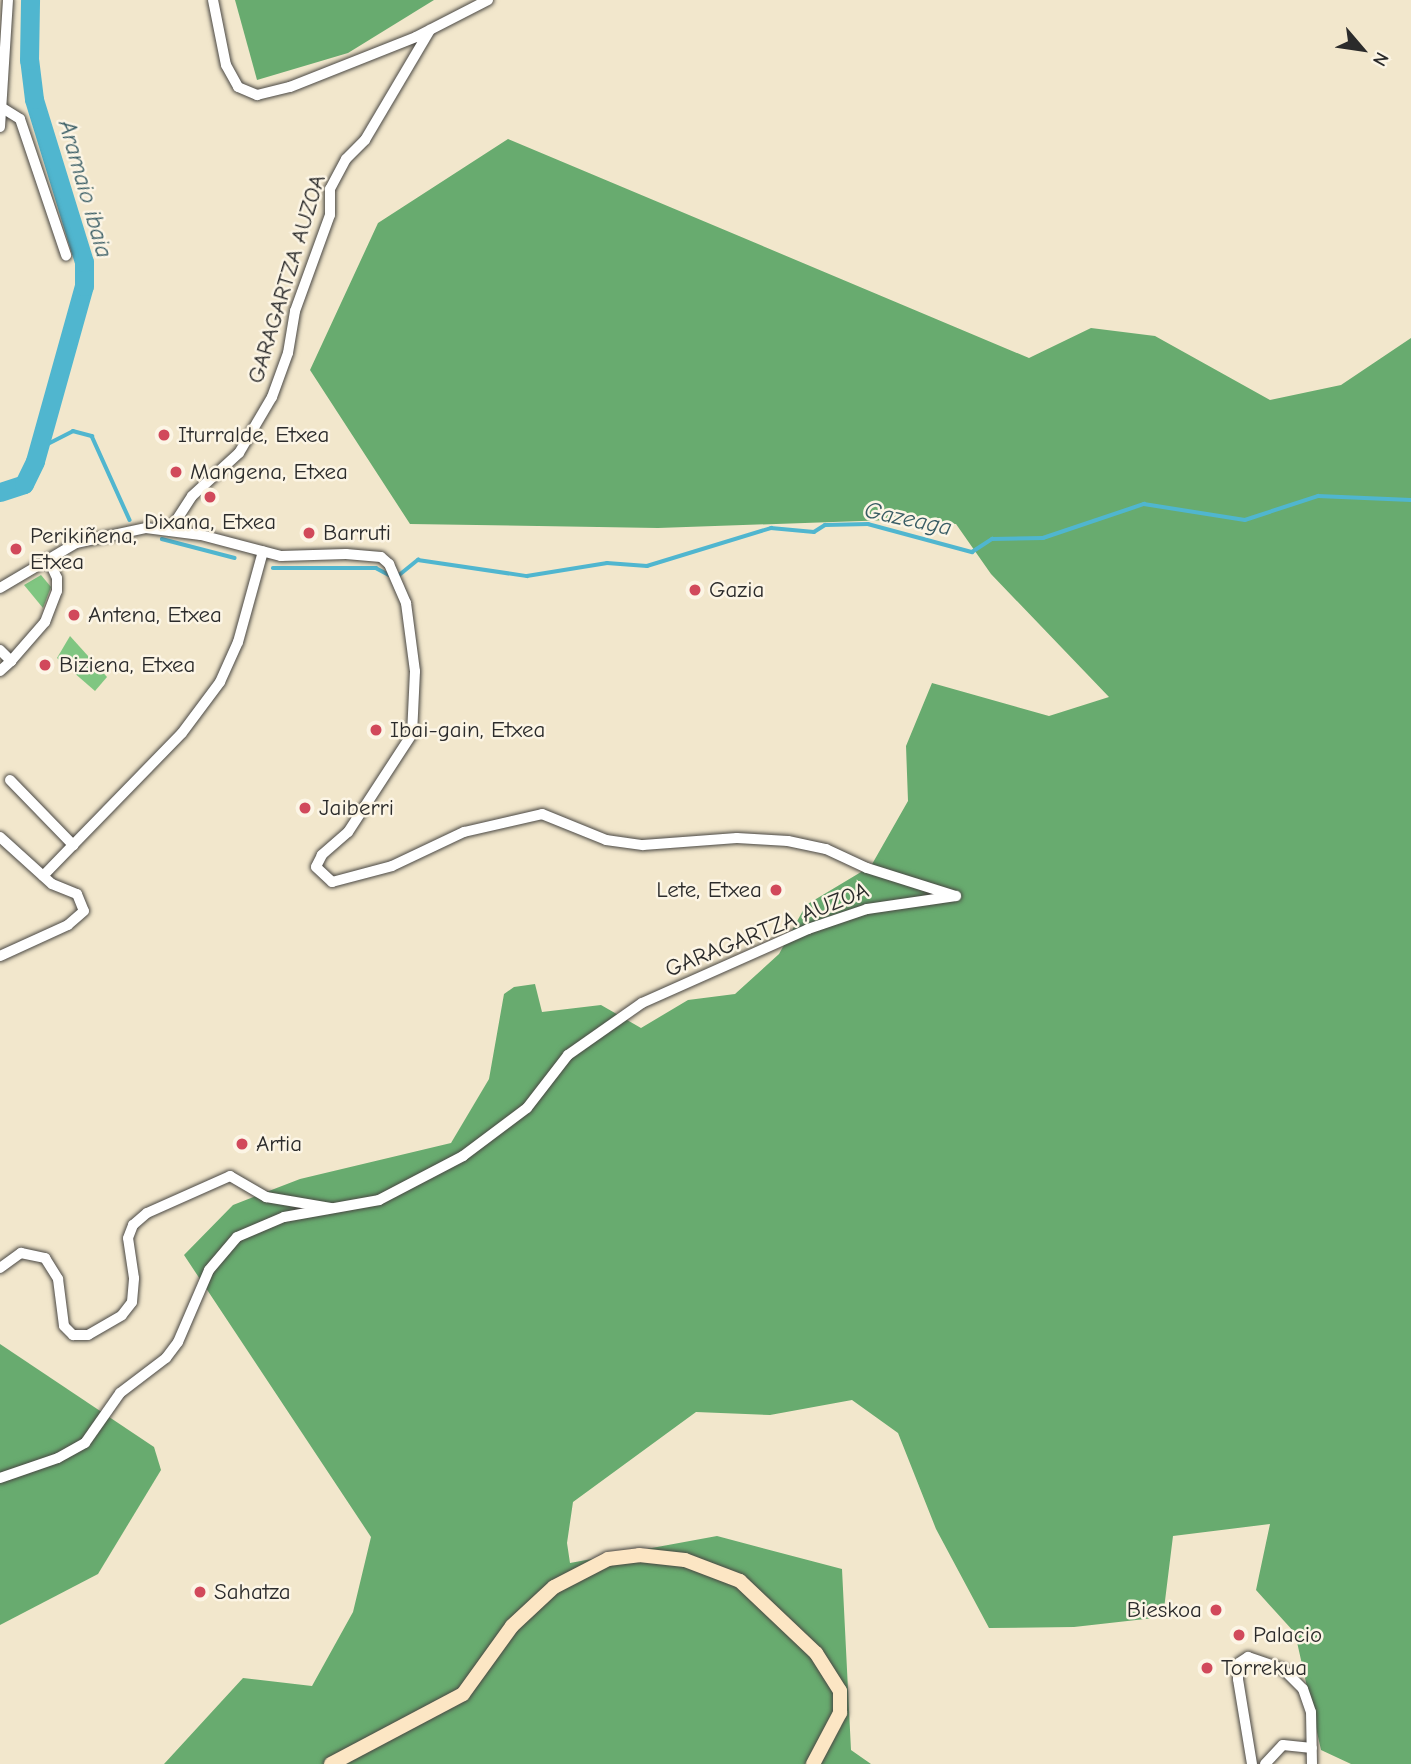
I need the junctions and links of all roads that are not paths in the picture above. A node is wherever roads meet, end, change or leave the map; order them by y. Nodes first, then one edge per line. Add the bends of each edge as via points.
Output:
1 (8, 0) edge
2 (212, 0) edge
3 (488, 0) edge
4 (430, 30) junction
5 (5, 109) junction
6 (0, 127) edge
7 (66, 256) dead end
8 (170, 530) junction
9 (262, 551) junction
10 (48, 559) junction
11 (0, 589) edge
12 (0, 650) edge
13 (11, 661) junction
14 (0, 671) edge
15 (10, 780) dead end
16 (0, 837) edge
17 (73, 845) junction
18 (43, 876) junction
19 (0, 956) edge
20 (332, 1208) junction
21 (0, 1268) edge
22 (0, 1478) edge
23 (1312, 1748) junction
24 (331, 1764) edge
25 (813, 1764) edge
26 (1252, 1764) edge
27 (1265, 1764) edge
28 (1312, 1764) edge

1 - 5 street
2 - 4 street via 226,65 238,87 257,95 290,87
3 - 4 street
4 - 8 street, GARAGARTZA AUZOA via 365,140 346,159 330,189 330,215 295,311 288,353 272,397 244,446 192,496
5 - 6 street
5 - 7 street via 20,119
8 - 9 street, GARAGARTZA AUZOA
8 - 10 street, GARAGARTZA AUZOA via 114,533 76,543
9 - 17 street via 239,642 220,682 182,733
9 - 20 street, GARAGARTZA AUZOA via 319,558 381,557 389,564 406,603 415,671 412,734 348,832 322,855 316,867 332,883 380,870 464,832 542,814 606,839 643,845 737,838 788,841 826,849 867,868 956,896 940,902 902,901 808,929 642,1003 568,1055 527,1108 488,1140 388,1195
10 - 11 street, GARAGARTZA AUZOA
10 - 13 street via 57,578 53,606 33,638
12 - 13 street
13 - 14 street
15 - 17 street
16 - 18 street
17 - 18 street
18 - 19 street via 77,894 83,911 80,918
20 - 21 street via 266,1197 230,1176 147,1213 129,1232 132,1302 112,1322 80,1336 64,1326 58,1279 45,1258 21,1253
20 - 22 street via 271,1220 237,1237 209,1270 178,1342 166,1358 120,1393 85,1443 74,1452
23 - 26 street via 1311,1712 1300,1685 1278,1666 1248,1657 1239,1663 1238,1679
23 - 27 street via 1283,1745
23 - 28 street
24 - 25 street via 463,1694 512,1626 554,1587 608,1559 639,1555 685,1560 740,1581 816,1653 840,1691 839,1713

